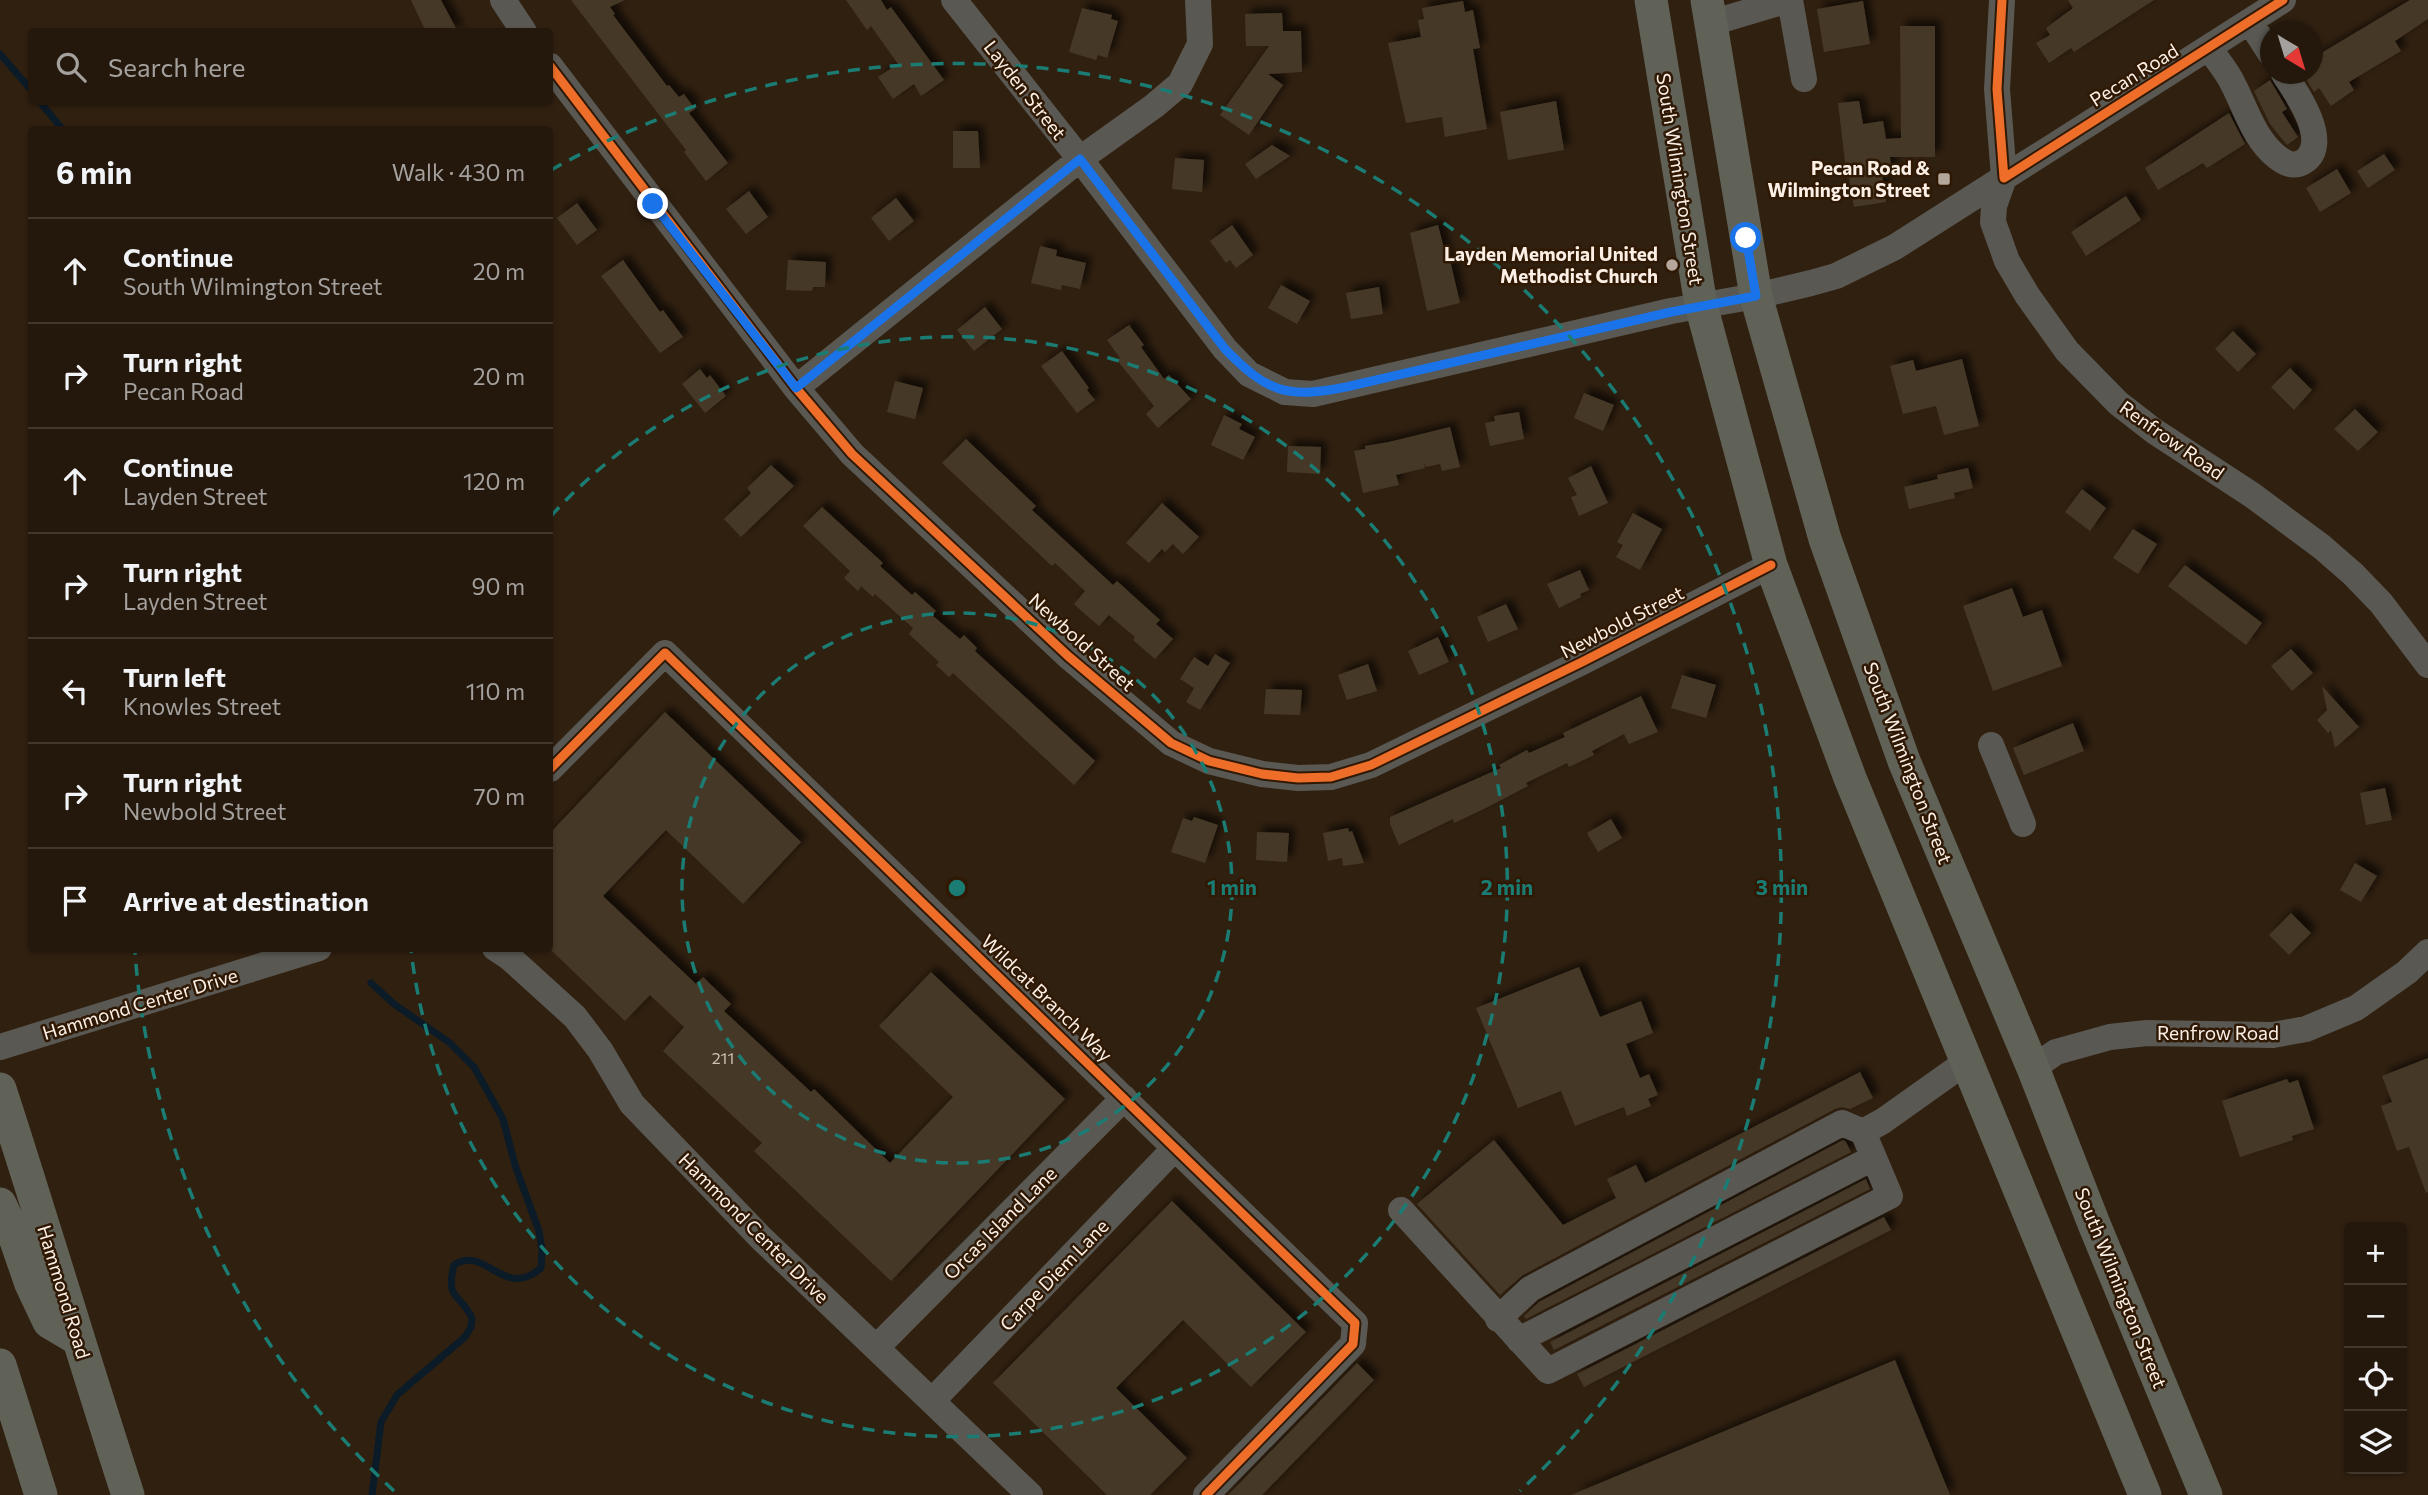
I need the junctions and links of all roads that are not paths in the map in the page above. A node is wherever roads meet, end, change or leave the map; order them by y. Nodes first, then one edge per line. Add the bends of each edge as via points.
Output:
1 (503, 0) edge
2 (954, 0) edge
3 (1198, 0) edge
4 (1651, 0) edge
5 (1789, 0) edge
6 (2002, 0) edge
7 (2283, 0) edge
8 (1709, 11) edge
9 (2250, 22) junction
10 (521, 28) edge
11 (2260, 38) edge
12 (2209, 48) junction
13 (553, 70) edge
14 (1804, 79) dead end
15 (2290, 84) edge
16 (1080, 159) junction
17 (2004, 178) junction
18 (1756, 296) junction
19 (1701, 305) junction
20 (796, 388) junction
21 (1771, 565) junction
22 (2428, 665) edge
23 (1991, 745) dead end
24 (553, 766) edge
25 (2023, 824) dead end
26 (306, 952) edge
27 (501, 952) edge
28 (2428, 952) edge
29 (0, 1046) edge
30 (1966, 1062) junction
31 (2033, 1069) junction
32 (0, 1089) edge
33 (1124, 1098) junction
34 (1863, 1132) junction
35 (1175, 1148) junction
36 (1873, 1158) junction
37 (0, 1204) edge
38 (1401, 1210) dead end
39 (1498, 1318) junction
40 (76, 1338) junction
41 (1518, 1340) junction
42 (876, 1348) junction
43 (0, 1365) edge
44 (932, 1401) junction
45 (41, 1495) edge
46 (128, 1495) edge
47 (1030, 1495) edge
48 (1206, 1495) edge
49 (2145, 1495) edge
50 (2206, 1495) edge

1 - 10 street
2 - 16 street, Layden Street
3 - 16 street via 1200,44 1180,84
4 - 19 main road, South Wilmington Street
5 - 8 street
5 - 14 street
6 - 17 street, Renfrow Road via 1997,89
7 - 9 street, Pecan Road
8 - 18 main road, South Wilmington Street
9 - 11 street
9 - 12 street, Pecan Road
12 - 15 street via 2232,81 2262,141 2286,164 2297,165 2309,159 2315,136
12 - 17 street, Pecan Road
13 - 20 street, Newbold Street
16 - 19 street, Layden Street via 1225,349 1249,374 1285,392 1335,390
16 - 20 street
17 - 18 street, Pecan Road via 1882,254 1836,276
17 - 22 street, Renfrow Road via 1993,222 2007,261 2067,351 2118,403 2154,431 2322,547 2381,603
18 - 19 street, Pecan Road
18 - 31 main road, South Wilmington Street via 1825,539 1904,761
19 - 21 main road, South Wilmington Street
20 - 21 street, Newbold Street via 852,454 1069,656 1171,743 1209,761 1262,774 1331,777 1371,765
21 - 30 main road, South Wilmington Street via 1850,778
23 - 25 street
24 - 33 street, Wildcat Branch Way via 665,653
26 - 29 street, Hammond Center Drive
27 - 42 street, Hammond Center Drive via 575,1017 632,1104 761,1238
28 - 31 street, Renfrow Road via 2356,1008 2306,1029 2273,1035 2147,1033 2110,1037 2056,1052
30 - 34 street
30 - 49 main road, South Wilmington Street
31 - 50 main road, South Wilmington Street
32 - 40 main road, Hammond Road
33 - 35 street, Wildcat Branch Way
33 - 42 street, Orcas Island Lane
34 - 36 street
34 - 39 street via 1842,1123 1530,1289
35 - 44 street, Carpe Diem Lane
35 - 48 street, Wildcat Branch Way via 1355,1323 1353,1344
36 - 41 street
36 - 41 street via 1890,1196 1853,1215 1548,1371
37 - 40 main road via 49,1322
38 - 39 street
39 - 41 street
40 - 46 main road, Hammond Road
42 - 44 street, Hammond Center Drive
43 - 45 main road
44 - 47 street, Hammond Center Drive

